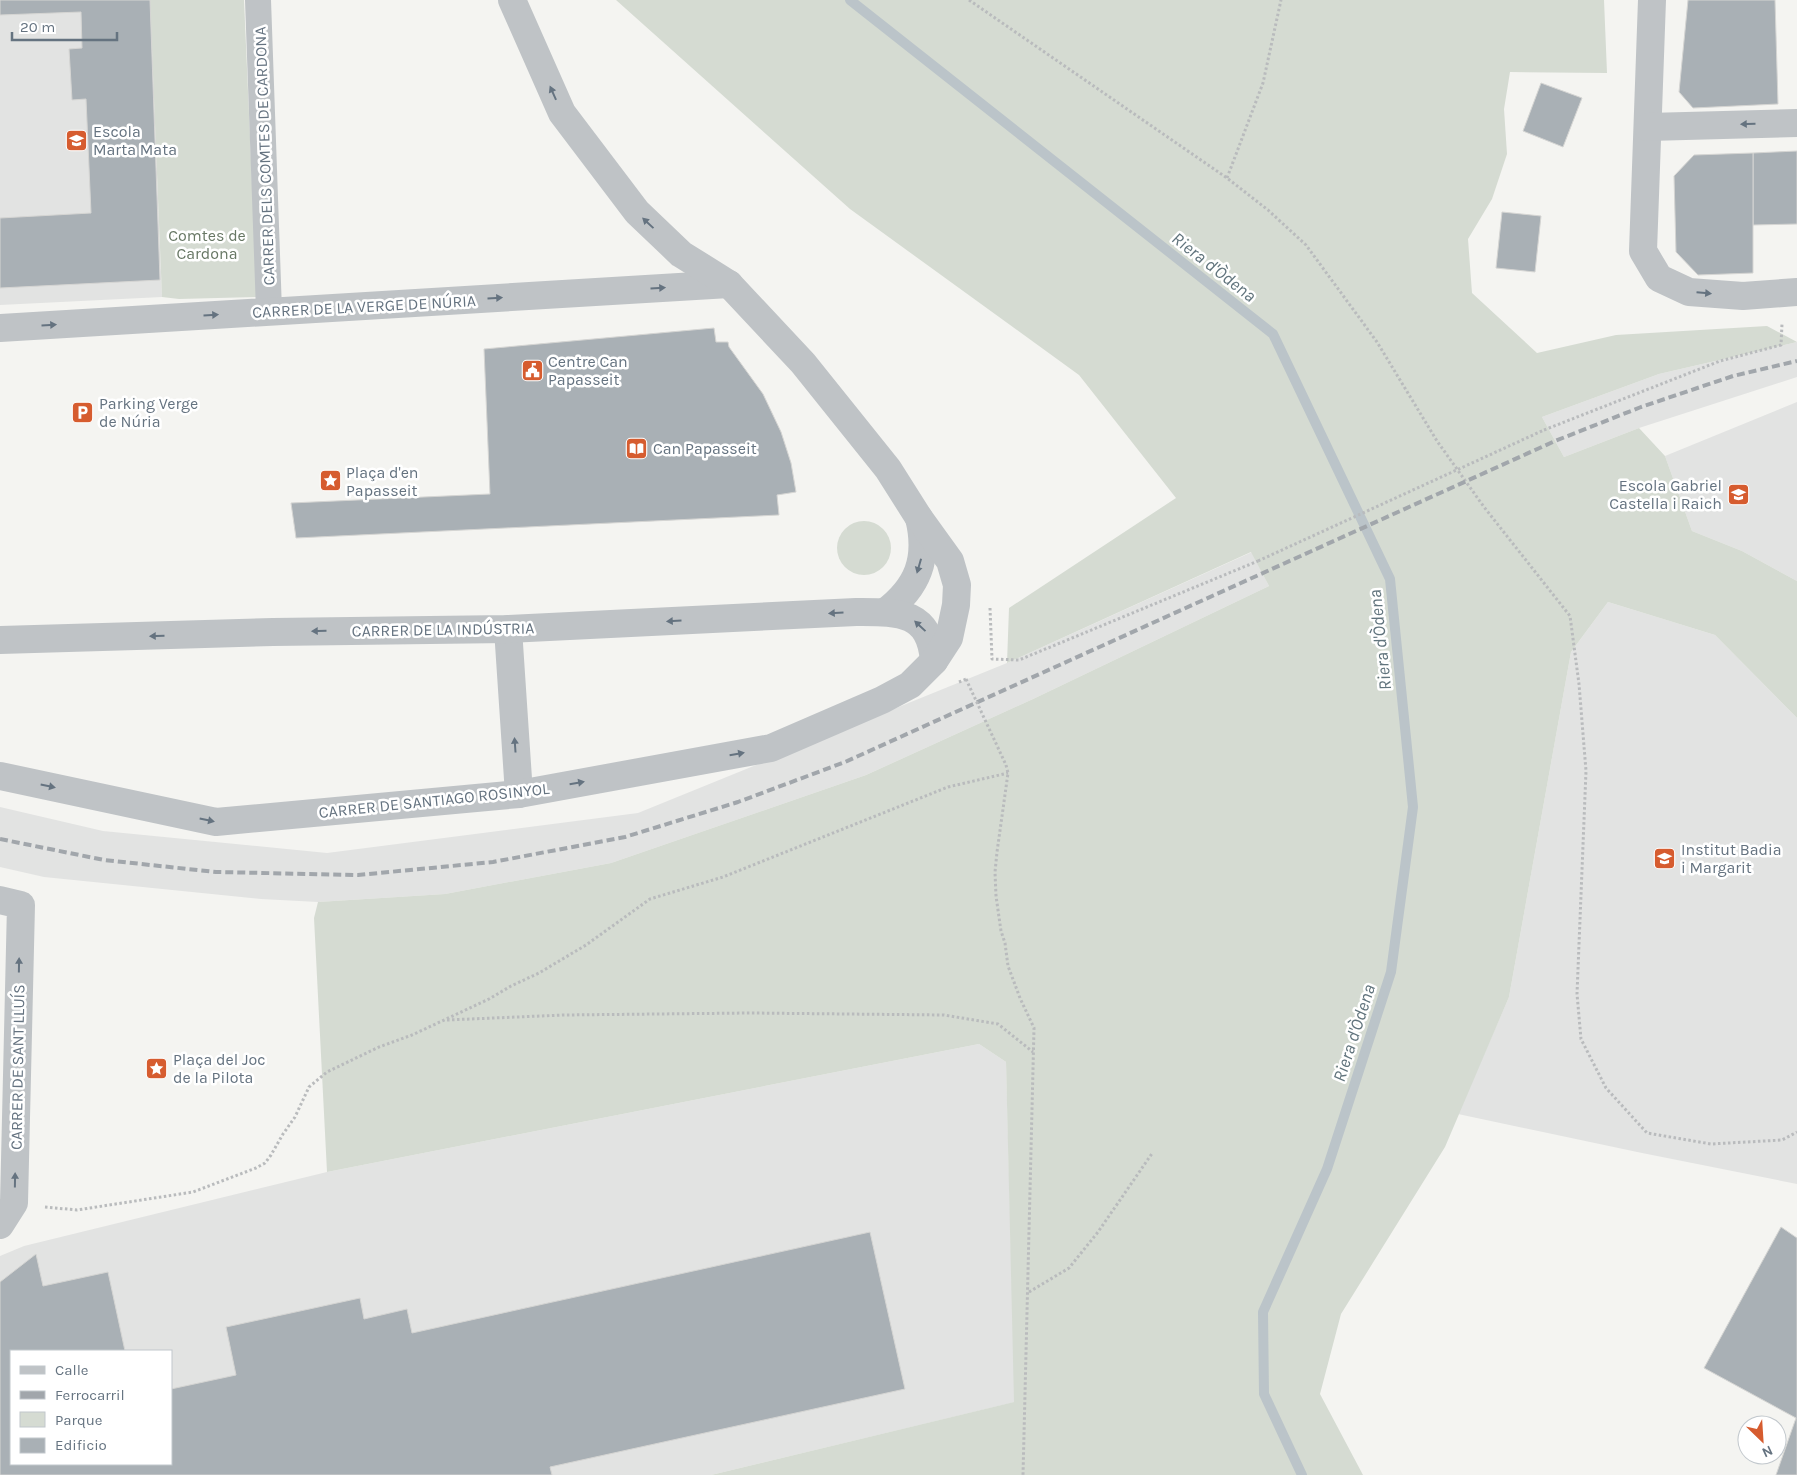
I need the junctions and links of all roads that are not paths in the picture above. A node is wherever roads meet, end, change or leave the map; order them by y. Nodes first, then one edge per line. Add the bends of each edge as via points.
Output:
1 (258, 0) edge
2 (512, 0) edge
3 (1652, 0) edge
4 (1797, 123) edge
5 (1648, 127) junction
6 (729, 284) junction
7 (1797, 292) edge
8 (269, 311) junction
9 (0, 328) edge
10 (919, 518) junction
11 (885, 612) junction
12 (508, 629) junction
13 (0, 640) edge
14 (934, 661) junction
15 (0, 776) edge
16 (519, 794) junction
17 (10, 902) edge
18 (7, 1214) edge

1 - 8 street, CARRER DELS COMTES DE CARDONA
6 -> 2 street, CARRER DE SANTIAGO ROSINYOL via 681,254 636,212 562,113
3 - 5 street
4 -> 5 street
5 -> 7 street via 1643,251 1658,278 1688,292 1743,296
8 -> 6 street, CARRER DE LA VERGE DE NÚRIA
6 - 10 street, CARRER DE SANTIAGO ROSINYOL via 803,363 888,470
9 -> 8 street, CARRER DE LA VERGE DE NÚRIA
10 -> 11 street via 923,548 918,571 908,591
10 - 14 street, CARRER DE SANTIAGO ROSINYOL via 950,561 958,585 949,638
11 -> 12 street, CARRER DE LA INDÚSTRIA
14 -> 11 street, CARRER DE LA INDÚSTRIA via 933,646 926,631 901,614
12 -> 13 street, CARRER DE LA INDÚSTRIA
16 -> 12 street
16 -> 14 street, CARRER DE SANTIAGO ROSINYOL via 771,748 882,700 910,685
15 -> 16 street, CARRER DE SANTIAGO ROSINYOL via 216,822
18 -> 17 street, CARRER DE SANT LLUÍS

